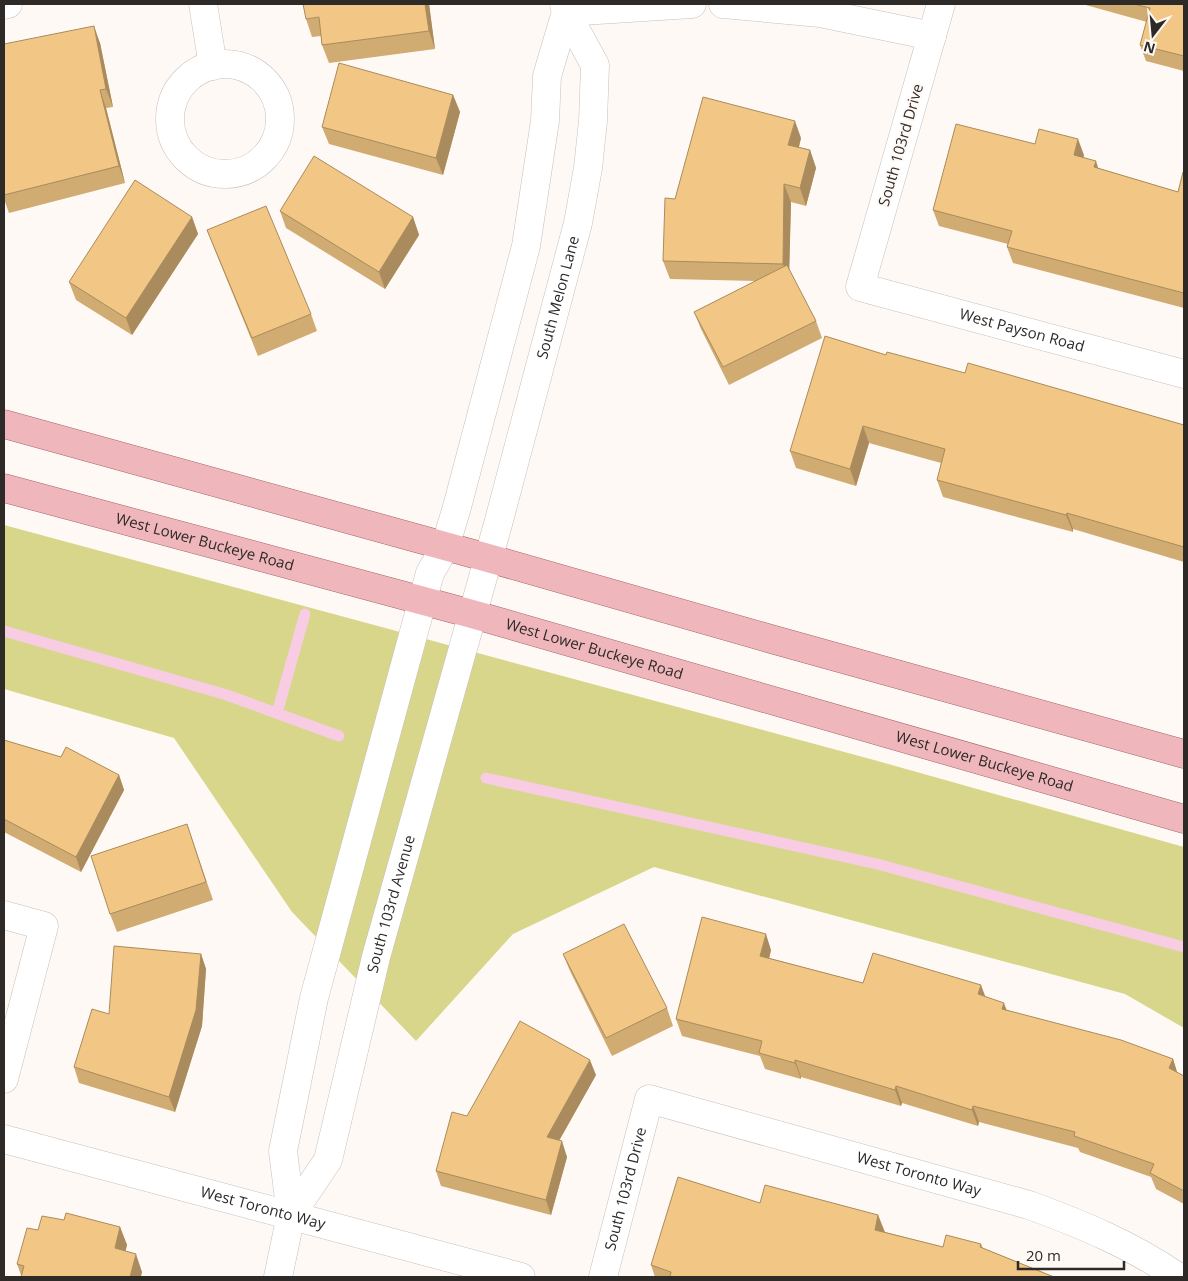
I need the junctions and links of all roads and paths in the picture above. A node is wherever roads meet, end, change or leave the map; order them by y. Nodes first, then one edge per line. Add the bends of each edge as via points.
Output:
1 (8, 4) edge
2 (203, 4) edge
3 (692, 4) edge
4 (723, 4) edge
5 (941, 4) edge
6 (4, 5) edge
7 (565, 8) edge
8 (932, 36) junction
9 (213, 66) dead end
10 (860, 287) joint
11 (1184, 374) edge
12 (4, 424) edge
13 (4, 488) edge
14 (445, 547) junction
15 (488, 558) junction
16 (481, 585) joint
17 (423, 600) junction
18 (472, 614) junction
19 (1184, 754) edge
20 (1184, 819) edge
21 (4, 915) edge
22 (4, 1079) edge
23 (649, 1099) joint
24 (4, 1139) edge
25 (291, 1215) junction
26 (278, 1277) edge
27 (521, 1277) edge
28 (603, 1277) edge
29 (1178, 1277) edge

1 - 6 street
2 - 9 street
3 - 7 street
4 - 8 street via 820,13
5 - 8 street, South 103rd Drive
7 - 14 street via 547,76 545,122 526,246
7 - 15 street, South Melon Lane via 595,65 594,121 588,168 563,287
8 - 10 street, South 103rd Drive
10 - 11 street, West Payson Road
12 - 14 main road
13 - 17 main road, West Lower Buckeye Road
14 - 15 main road
14 - 17 street, South 103rd Avenue via 430,573
15 - 16 street, South Melon Lane
15 - 19 main road
16 - 18 street, South 103rd Avenue
17 - 18 main road, West Lower Buckeye Road
17 - 25 street, South 103rd Avenue via 314,998 283,1152
18 - 20 main road, West Lower Buckeye Road
18 - 25 street, South 103rd Avenue via 376,957 328,1160
21 - 22 street via 44,926
23 - 28 street, South 103rd Drive
23 - 29 street, West Toronto Way via 1029,1205 1083,1225
24 - 25 street, West Toronto Way
25 - 26 street, South 103rd Avenue
25 - 27 street, West Toronto Way

